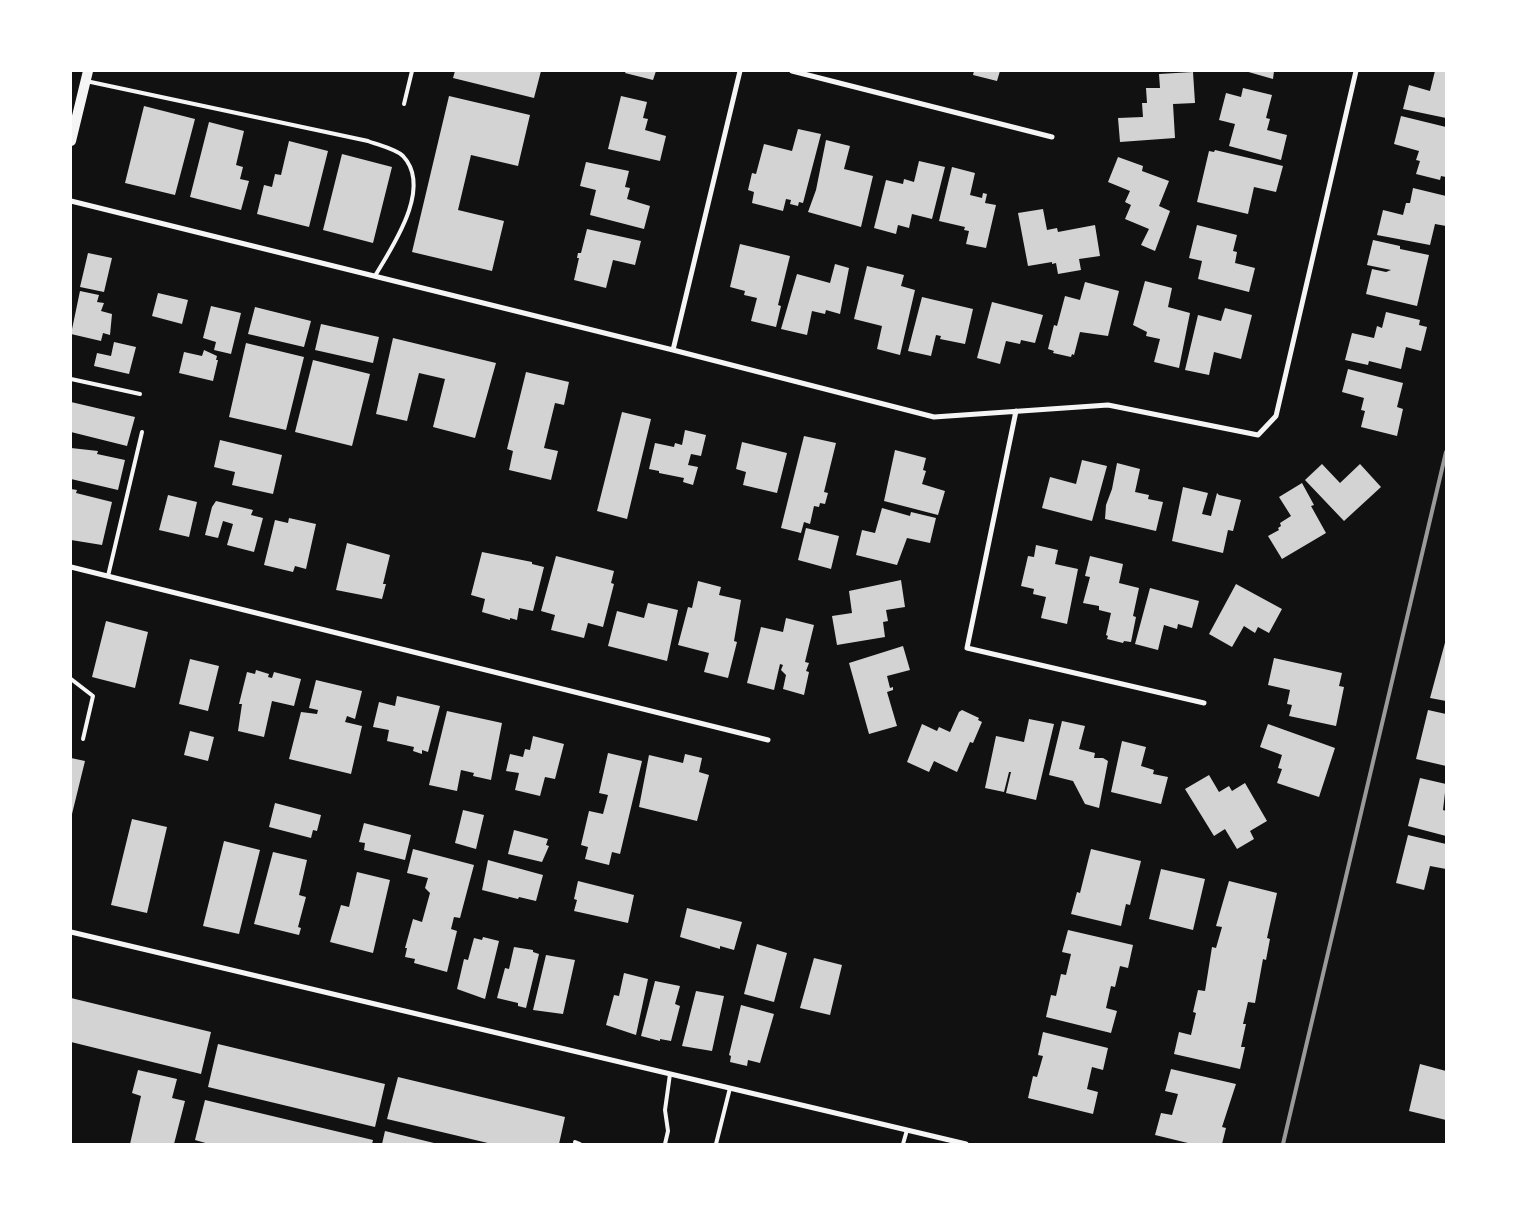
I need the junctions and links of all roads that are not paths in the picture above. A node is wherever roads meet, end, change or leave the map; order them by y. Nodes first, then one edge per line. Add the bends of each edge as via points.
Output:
1 (412, 71) edge
2 (740, 71) edge
3 (792, 71) edge
4 (1356, 71) edge
5 (87, 76) edge
6 (404, 104) dead end
7 (1052, 137) dead end
8 (71, 141) edge
9 (71, 201) edge
10 (375, 276) junction
11 (673, 350) junction
12 (71, 379) edge
13 (140, 394) dead end
14 (1016, 411) junction
15 (142, 432) dead end
16 (71, 567) edge
17 (108, 576) junction
18 (71, 679) edge
19 (1204, 703) dead end
20 (83, 739) dead end
21 (768, 740) dead end
22 (71, 932) edge
23 (670, 1074) junction
24 (730, 1088) junction
25 (907, 1130) junction
26 (665, 1144) edge
27 (716, 1144) edge
28 (903, 1144) edge
29 (966, 1144) edge

1 - 6 lane
2 - 11 street
3 - 7 street
4 - 14 street via 1276,416 1258,434 1108,405
5 - 8 main road
5 - 10 lane via 368,141 402,155 413,171 413,192 400,234
9 - 10 street
10 - 11 street
11 - 14 street via 934,417
12 - 13 lane
14 - 19 street via 968,648
15 - 17 lane
16 - 17 street
17 - 21 street
18 - 20 lane via 93,696
22 - 23 street
23 - 24 street
23 - 26 lane
24 - 25 street
24 - 27 lane
25 - 28 lane
25 - 29 street

